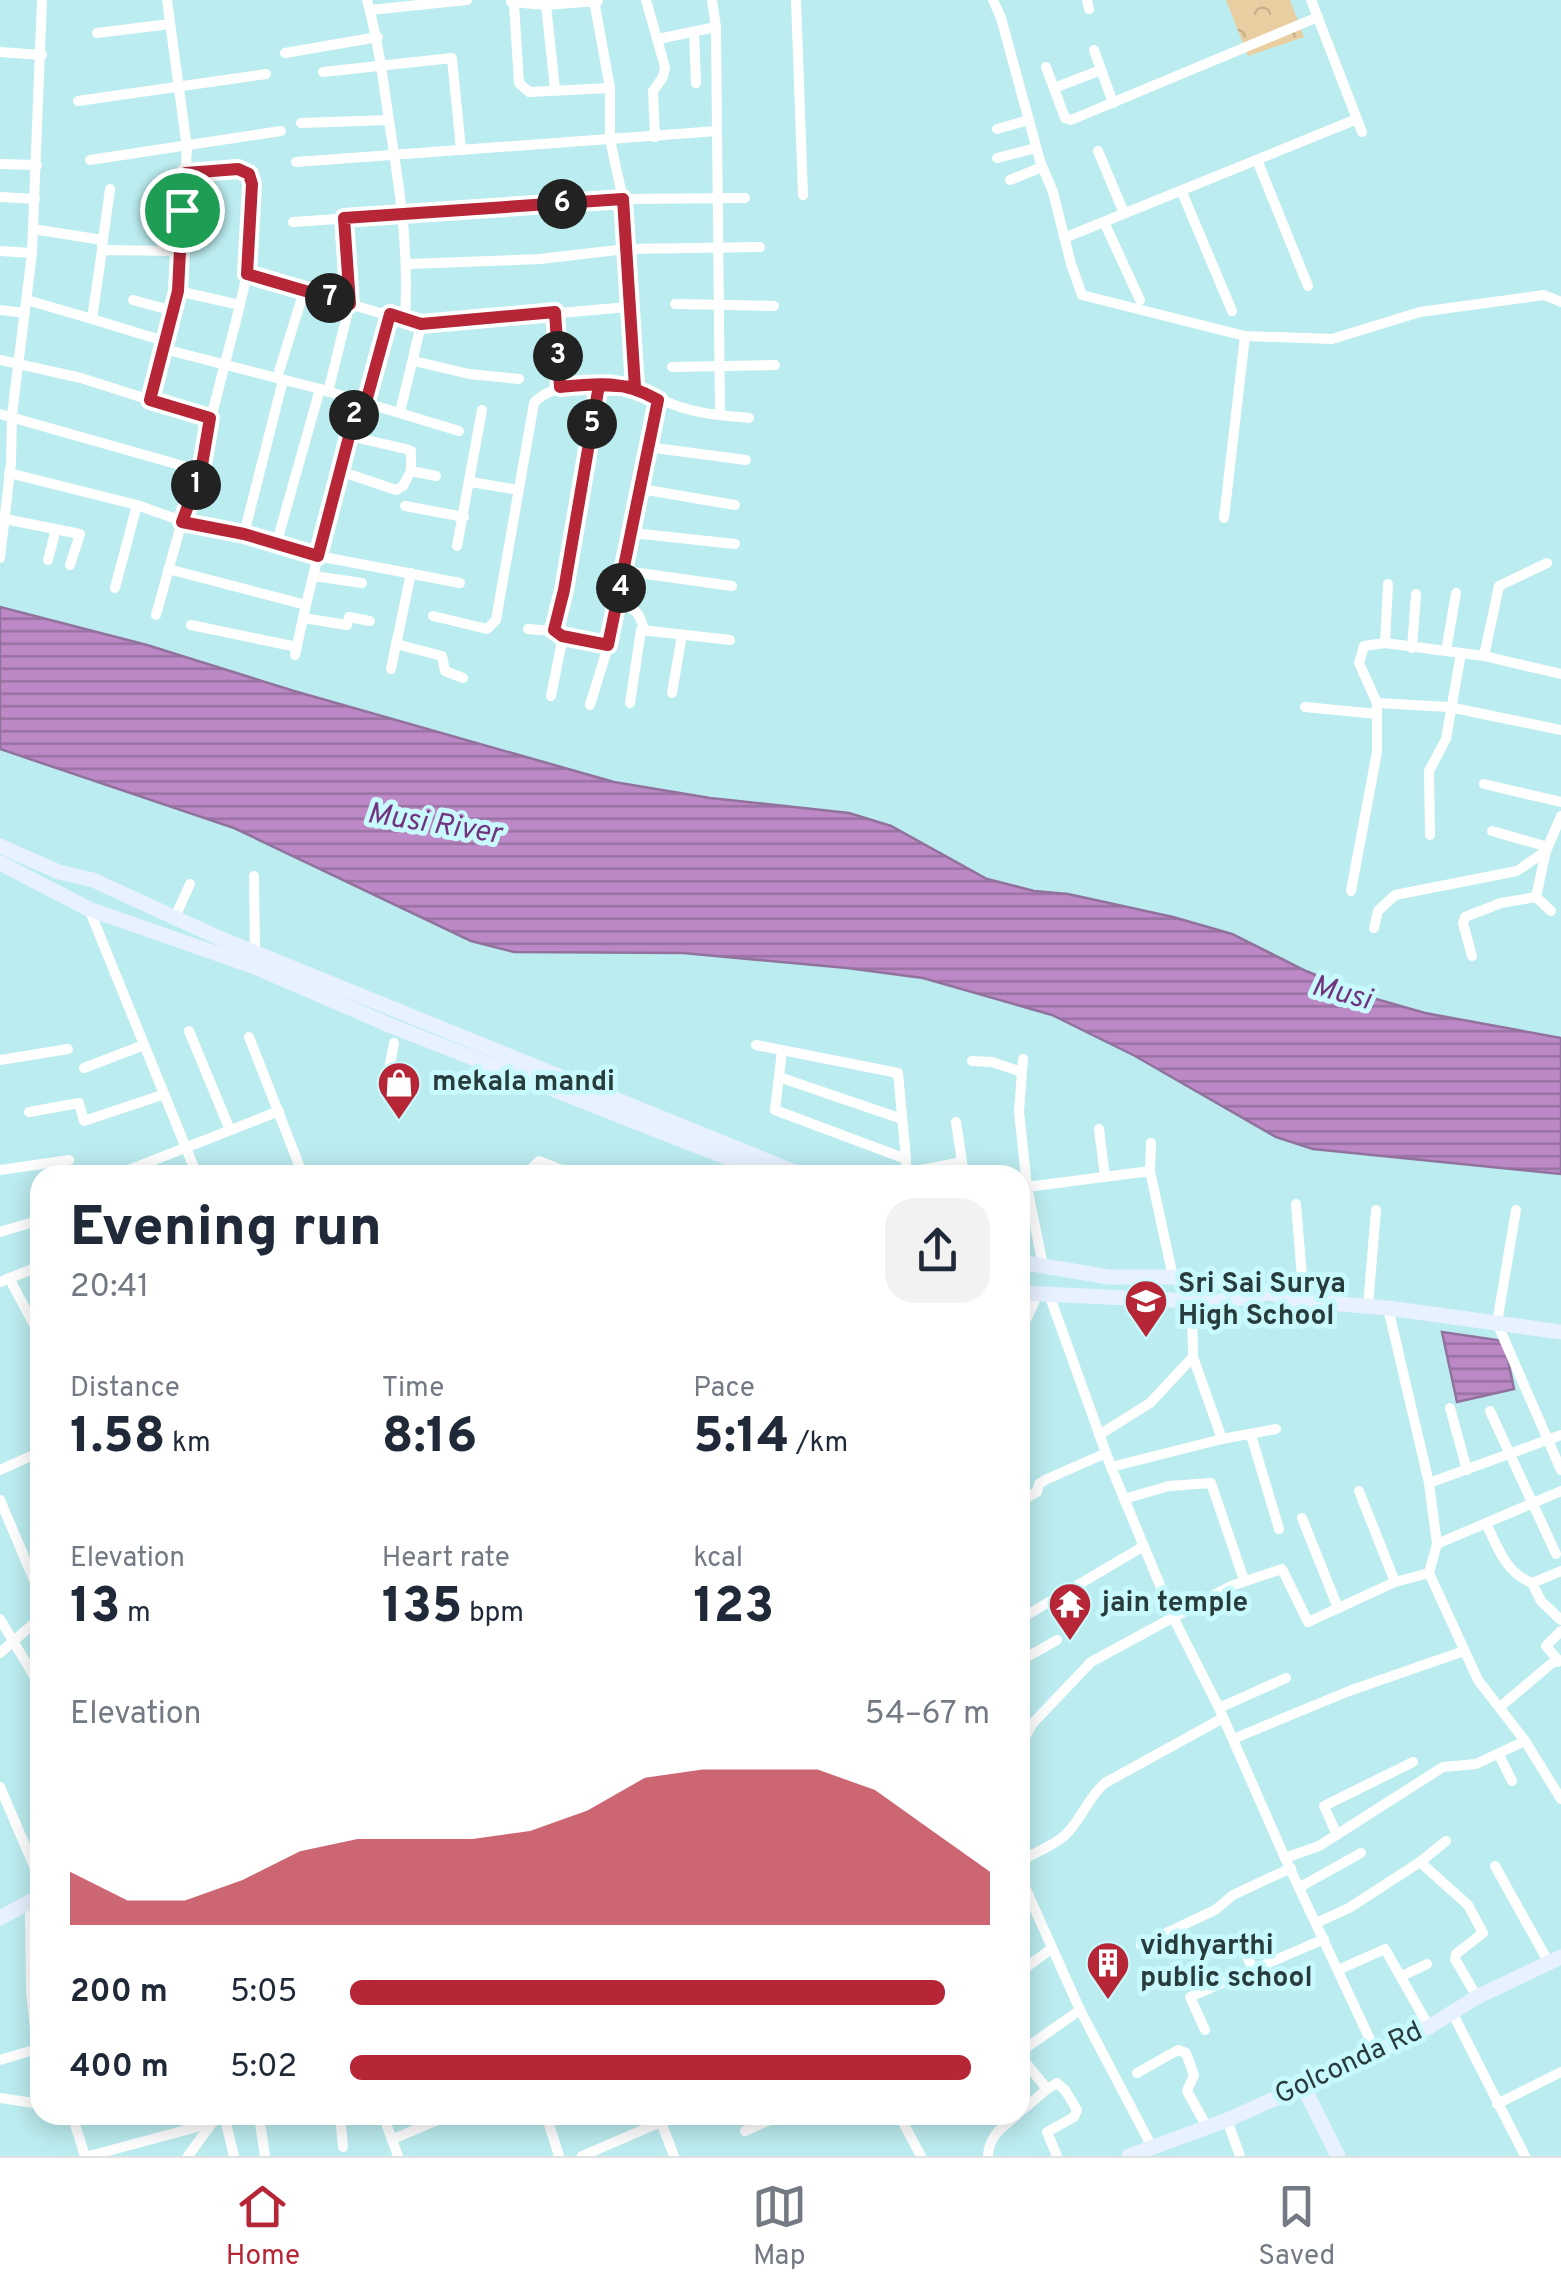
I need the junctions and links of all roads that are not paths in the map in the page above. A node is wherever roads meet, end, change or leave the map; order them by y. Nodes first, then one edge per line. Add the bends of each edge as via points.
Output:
1 (42, 0) edge
2 (168, 0) edge
3 (467, 0) edge
4 (646, 0) edge
5 (712, 0) edge
6 (796, 0) edge
7 (993, 0) edge
8 (1312, 0) edge
9 (596, 1) edge
10 (512, 2) edge
11 (369, 5) edge
12 (546, 5) junction
13 (1318, 16) junction
14 (170, 24) junction
15 (716, 28) junction
16 (694, 32) junction
17 (97, 34) dead end
18 (378, 36) junction
19 (658, 40) junction
20 (1094, 50) dead end
21 (0, 52) edge
22 (285, 53) dead end
23 (42, 55) junction
24 (382, 64) junction
25 (1046, 67) dead end
26 (1101, 70) junction
27 (322, 72) dead end
28 (266, 74) dead end
29 (696, 83) dead end
30 (181, 87) junction
31 (610, 88) junction
32 (1054, 88) junction
33 (555, 89) junction
34 (78, 101) dead end
35 (1113, 103) junction
36 (1358, 119) junction
37 (389, 120) junction
38 (1028, 120) junction
39 (300, 123) dead end
40 (997, 129) dead end
41 (281, 131) dead end
42 (716, 132) junction
43 (1362, 132) dead end
44 (655, 137) junction
45 (610, 140) junction
46 (187, 148) junction
47 (1036, 148) junction
48 (460, 149) junction
49 (1098, 151) dead end
50 (395, 154) junction
51 (996, 158) dead end
52 (90, 160) dead end
53 (1257, 160) junction
54 (296, 162) dead end
55 (0, 164) edge
56 (37, 164) junction
57 (1042, 167) junction
58 (186, 173) junction
59 (1010, 180) dead end
60 (110, 188) dead end
61 (1182, 190) junction
62 (803, 195) dead end
63 (0, 197) edge
64 (718, 198) junction
65 (744, 198) dead end
66 (36, 199) junction
67 (623, 199) junction
68 (404, 213) junction
69 (1124, 213) junction
70 (344, 218) junction
71 (294, 222) dead end
72 (1104, 222) junction
73 (33, 229) junction
74 (1064, 238) junction
75 (102, 245) junction
76 (760, 247) dead end
77 (718, 248) junction
78 (626, 250) junction
79 (0, 251) edge
80 (180, 252) junction
81 (32, 254) junction
82 (408, 264) junction
83 (247, 274) junction
84 (1308, 286) dead end
85 (178, 291) junction
86 (304, 291) junction
87 (132, 300) dead end
88 (1140, 300) dead end
89 (1561, 302) edge
90 (350, 304) junction
91 (675, 304) dead end
92 (240, 305) junction
93 (774, 306) dead end
94 (26, 307) junction
95 (628, 307) junction
96 (719, 307) junction
97 (0, 310) edge
98 (172, 310) junction
99 (1232, 311) dead end
100 (555, 312) junction
101 (390, 314) junction
102 (92, 319) junction
103 (405, 319) junction
104 (421, 324) junction
105 (1245, 336) junction
106 (164, 345) junction
107 (0, 360) edge
108 (414, 361) junction
109 (18, 362) junction
110 (225, 364) junction
111 (774, 365) dead end
112 (672, 367) dead end
113 (720, 368) junction
114 (280, 379) junction
115 (519, 379) dead end
116 (599, 385) junction
117 (560, 387) junction
118 (635, 387) junction
119 (324, 390) junction
120 (150, 400) junction
121 (658, 400) junction
122 (362, 402) junction
123 (482, 410) dead end
124 (400, 412) junction
125 (6, 415) edge
126 (720, 416) junction
127 (210, 418) junction
128 (748, 418) dead end
129 (458, 430) dead end
130 (349, 436) junction
131 (647, 447) junction
132 (746, 460) dead end
133 (6, 466) edge
134 (201, 471) junction
135 (340, 471) junction
136 (411, 471) junction
137 (436, 476) dead end
138 (471, 482) junction
139 (641, 489) junction
140 (519, 490) junction
141 (3, 497) edge
142 (735, 504) dead end
143 (137, 505) junction
144 (405, 506) dead end
145 (464, 517) junction
146 (1224, 518) dead end
147 (5, 520) junction
148 (182, 522) junction
149 (56, 528) junction
150 (632, 533) junction
151 (244, 534) junction
152 (1, 544) edge
153 (735, 544) dead end
154 (276, 545) junction
155 (457, 546) dead end
156 (318, 556) junction
157 (0, 558) edge
158 (48, 560) dead end
159 (1547, 563) dead end
160 (70, 565) dead end
161 (168, 569) junction
162 (625, 571) junction
163 (411, 573) junction
164 (314, 576) junction
165 (362, 583) dead end
166 (460, 583) dead end
167 (1388, 584) dead end
168 (732, 586) dead end
169 (115, 588) dead end
170 (1456, 592) dead end
171 (1416, 594) dead end
172 (618, 604) junction
173 (306, 606) junction
174 (156, 616) dead end
175 (433, 616) dead end
176 (303, 618) junction
177 (370, 621) dead end
178 (191, 625) dead end
179 (528, 629) dead end
180 (644, 630) junction
181 (558, 633) junction
182 (682, 635) junction
183 (730, 640) dead end
184 (1385, 642) junction
185 (396, 644) junction
186 (608, 645) junction
187 (1412, 648) junction
188 (1446, 651) junction
189 (1461, 653) junction
190 (1484, 656) junction
191 (391, 670) dead end
192 (1561, 674) edge
193 (463, 678) dead end
194 (672, 693) dead end
195 (550, 696) dead end
196 (630, 703) dead end
197 (590, 705) dead end
198 (1306, 707) dead end
199 (1449, 707) junction
200 (1377, 708) junction
201 (1561, 730) edge
202 (1484, 784) dead end
203 (1561, 802) edge
204 (1561, 816) edge
205 (1492, 831) dead end
206 (1430, 835) dead end
207 (0, 846) edge
208 (1547, 849) junction
209 (0, 863) edge
210 (254, 876) dead end
211 (190, 884) dead end
212 (1350, 891) dead end
213 (1536, 897) junction
214 (89, 909) junction
215 (1550, 911) dead end
216 (175, 917) junction
217 (1374, 928) dead end
218 (255, 951) junction
219 (1472, 956) dead end
220 (189, 1031) dead end
221 (249, 1036) dead end
222 (394, 1043) dead end
223 (144, 1045) junction
224 (756, 1045) dead end
225 (68, 1049) dead end
226 (782, 1050) junction
227 (1023, 1059) dead end
228 (0, 1060) edge
229 (972, 1062) dead end
230 (84, 1068) dead end
231 (1022, 1072) junction
232 (779, 1077) junction
233 (387, 1080) dead end
234 (162, 1095) junction
235 (278, 1111) junction
236 (29, 1112) dead end
237 (902, 1119) junction
238 (956, 1122) dead end
239 (1100, 1129) dead end
240 (230, 1130) junction
241 (1151, 1143) dead end
242 (185, 1148) junction
243 (69, 1160) dead end
244 (962, 1162) junction
245 (34, 1165) edge
246 (142, 1165) edge
247 (193, 1165) edge
248 (299, 1165) edge
249 (745, 1165) edge
250 (778, 1165) edge
251 (899, 1165) edge
252 (906, 1165) edge
253 (934, 1165) edge
254 (962, 1165) edge
255 (1025, 1165) edge
256 (30, 1166) edge
257 (0, 1170) edge
258 (1150, 1171) junction
259 (1104, 1178) junction
260 (1030, 1187) edge
261 (1296, 1204) dead end
262 (1376, 1210) dead end
263 (1516, 1210) dead end
264 (30, 1223) edge
265 (0, 1232) edge
266 (1030, 1238) edge
267 (1031, 1264) edge
268 (30, 1270) edge
269 (1172, 1277) junction
270 (4, 1280) edge
271 (1264, 1293) junction
272 (1030, 1294) edge
273 (1304, 1301) junction
274 (1192, 1302) junction
275 (1368, 1306) junction
276 (1388, 1308) junction
277 (30, 1320) edge
278 (1497, 1323) junction
279 (1561, 1332) edge
280 (1193, 1357) junction
281 (1450, 1408) dead end
282 (1490, 1411) dead end
283 (1276, 1430) dead end
284 (1251, 1434) junction
285 (1099, 1435) junction
286 (1561, 1435) edge
287 (1222, 1439) junction
288 (1547, 1441) junction
289 (1106, 1453) junction
290 (1508, 1455) junction
291 (30, 1456) edge
292 (1111, 1468) junction
293 (0, 1470) edge
294 (1466, 1470) junction
295 (1561, 1470) edge
296 (1428, 1483) junction
297 (1359, 1491) dead end
298 (1561, 1491) edge
299 (1030, 1496) edge
300 (1124, 1499) junction
301 (0, 1500) edge
302 (1532, 1503) junction
303 (1302, 1518) dead end
304 (1486, 1523) junction
305 (1278, 1529) dead end
306 (1437, 1544) junction
307 (1144, 1546) junction
308 (1556, 1554) dead end
309 (30, 1570) edge
310 (1561, 1571) edge
311 (1428, 1572) junction
312 (1244, 1580) junction
313 (1395, 1582) junction
314 (1532, 1583) junction
315 (1338, 1608) junction
316 (1030, 1614) edge
317 (0, 1619) edge
318 (1174, 1619) junction
319 (1561, 1620) edge
320 (30, 1628) edge
321 (1561, 1630) edge
322 (1057, 1640) dead end
323 (13, 1644) junction
324 (1464, 1651) junction
325 (0, 1653) edge
326 (1030, 1655) edge
327 (1560, 1661) edge
328 (30, 1670) edge
329 (1286, 1678) dead end
330 (1500, 1707) junction
331 (1221, 1713) junction
332 (1030, 1728) edge
333 (1233, 1739) junction
334 (1525, 1741) junction
335 (1498, 1756) junction
336 (1413, 1762) dead end
337 (1512, 1781) dead end
338 (0, 1787) edge
339 (1561, 1799) edge
340 (1337, 1835) junction
341 (1446, 1841) dead end
342 (1362, 1854) dead end
343 (1030, 1855) edge
344 (30, 1857) edge
345 (1420, 1862) junction
346 (1288, 1863) junction
347 (1496, 1866) dead end
348 (1300, 1888) junction
349 (1030, 1900) edge
350 (30, 1902) edge
351 (0, 1918) edge
352 (1316, 1923) junction
353 (1324, 1939) junction
354 (1141, 1945) dead end
355 (1243, 1948) dead end
356 (1051, 1949) junction
357 (1555, 1960) edge
358 (1427, 1964) dead end
359 (1030, 1965) edge
360 (1338, 1970) junction
361 (1254, 1971) junction
362 (1402, 1976) junction
363 (1477, 1997) junction
364 (1080, 2010) junction
365 (1453, 2014) junction
366 (1429, 2027) junction
367 (1205, 2030) dead end
368 (1030, 2045) edge
369 (1375, 2050) junction
370 (30, 2051) edge
371 (0, 2060) edge
372 (1030, 2068) edge
373 (1561, 2072) edge
374 (1137, 2073) dead end
375 (1303, 2086) junction
376 (1047, 2089) junction
377 (0, 2098) edge
378 (30, 2102) edge
379 (1030, 2104) edge
380 (1497, 2104) junction
381 (1227, 2120) junction
382 (76, 2125) edge
383 (204, 2125) edge
384 (211, 2125) edge
385 (226, 2125) edge
386 (260, 2125) edge
387 (341, 2125) edge
388 (387, 2125) edge
389 (426, 2125) edge
390 (549, 2125) edge
391 (651, 2125) edge
392 (667, 2125) edge
393 (758, 2125) edge
394 (904, 2125) edge
395 (1006, 2125) edge
396 (1207, 2127) junction
397 (745, 2131) dead end
398 (393, 2139) junction
399 (343, 2147) dead end
400 (1152, 2147) junction
401 (87, 2156) edge
402 (188, 2156) edge
403 (234, 2156) edge
404 (266, 2156) edge
405 (398, 2156) edge
406 (558, 2156) edge
407 (582, 2156) edge
408 (674, 2156) edge
409 (921, 2156) edge
410 (988, 2156) edge
411 (1057, 2156) edge
412 (1129, 2156) edge
413 (1240, 2156) edge
414 (1338, 2156) edge
415 (1525, 2156) edge

1 - 23 street
2 - 14 street
3 - 11 street
4 - 19 street
5 - 15 street
6 - 62 street
7 - 38 street
8 - 13 street
9 - 12 street
9 - 31 street
10 - 12 street
10 - 33 street via 519,83 529,92
11 - 18 street
12 - 33 street
13 - 35 street
13 - 36 street
14 - 17 street
14 - 30 street
15 - 16 street
15 - 42 street
16 - 19 street
16 - 29 street
18 - 22 street
18 - 24 street
19 - 44 street via 665,67 653,91
20 - 26 street
21 - 23 street
23 - 56 street
24 - 27 street
24 - 37 street
24 - 48 street via 452,58
25 - 32 street
26 - 32 street
26 - 35 street
28 - 30 street
30 - 34 street
30 - 46 street
31 - 33 street
31 - 45 street
32 - 35 street via 1067,120
36 - 43 street
36 - 53 street
37 - 39 street
37 - 50 street
38 - 40 street
38 - 47 street
41 - 46 street
42 - 44 street
42 - 64 street
44 - 45 street
45 - 48 street
45 - 67 street
46 - 52 street
46 - 58 street
47 - 51 street
47 - 57 street
48 - 50 street
49 - 69 street
50 - 54 street
50 - 68 street
53 - 61 street
53 - 84 street
55 - 56 street
56 - 66 street
57 - 59 street
57 - 74 street
58 - 80 street
58 - 83 street via 249,174
60 - 75 street
61 - 69 street
61 - 99 street
63 - 66 street
64 - 65 street
64 - 67 street
64 - 77 street
66 - 73 street
67 - 68 street
67 - 78 street
68 - 70 street
68 - 82 street
69 - 72 street
70 - 71 street
70 - 90 street
72 - 74 street
72 - 88 street
73 - 75 street
73 - 81 street
74 - 105 street via 1082,295
75 - 80 street
75 - 102 street
76 - 77 street
77 - 78 street
77 - 96 street
78 - 82 street
78 - 95 street
79 - 81 street
80 - 85 street
81 - 94 street
82 - 103 street
83 - 86 street
83 - 92 street
85 - 92 street
85 - 98 street
86 - 90 street
86 - 114 street
87 - 98 street
89 - 105 street via 1544,295 1420,312 1332,338
90 - 101 street
90 - 119 street
91 - 96 street
92 - 110 street
93 - 96 street
94 - 97 street
94 - 102 street
94 - 109 street
95 - 100 street
95 - 118 street
96 - 113 street
98 - 106 street
100 - 104 street
100 - 117 street
101 - 103 street
101 - 122 street
102 - 106 street
103 - 104 street
104 - 108 street
105 - 146 street
106 - 110 street
106 - 120 street
107 - 109 street
108 - 115 street
108 - 124 street
109 - 120 street
109 - 125 street
110 - 114 street
110 - 127 street
111 - 113 street
112 - 113 street
113 - 126 street
114 - 119 street
114 - 151 street
116 - 117 street
116 - 118 street
116 - 181 street
117 - 140 street via 534,403
118 - 121 street
119 - 122 street
119 - 154 street
120 - 127 street
121 - 126 street
121 - 131 street
122 - 124 street
122 - 130 street
123 - 138 street
124 - 129 street
125 - 133 street
125 - 134 street
126 - 128 street
127 - 134 street
130 - 135 street
130 - 136 street via 411,451
131 - 132 street
131 - 139 street
133 - 141 street
133 - 143 street
134 - 148 street
135 - 136 street via 396,490
135 - 156 street
136 - 137 street
138 - 140 street
138 - 145 street
139 - 142 street
139 - 150 street
140 - 175 street via 496,620 488,630
141 - 147 street
143 - 148 street
143 - 169 street
144 - 145 street
145 - 155 street
147 - 149 street
147 - 152 street
148 - 151 street
148 - 161 street
149 - 158 street
149 - 160 street via 80,534
150 - 153 street
150 - 162 street
151 - 154 street
152 - 157 street
154 - 156 street
156 - 163 street
156 - 164 street
159 - 190 street via 1499,586
161 - 173 street
161 - 174 street
162 - 168 street
162 - 172 street
163 - 166 street
163 - 185 street
164 - 165 street
164 - 173 street
167 - 184 street
170 - 188 street
171 - 187 street
172 - 180 street via 640,614
172 - 186 street
173 - 176 street
176 - 177 street via 347,626 349,617
176 - 178 street via 296,651
179 - 181 street
180 - 182 street
180 - 196 street
181 - 186 street
181 - 195 street
182 - 183 street
182 - 194 street
184 - 187 street
184 - 200 street via 1364,646 1359,663
185 - 191 street
185 - 193 street via 442,656 445,672
186 - 197 street
187 - 188 street
188 - 189 street
189 - 190 street
189 - 199 street
190 - 192 street
198 - 200 street
199 - 200 street
199 - 201 street
199 - 206 street via 1446,739 1429,771
200 - 212 street via 1372,791
202 - 203 street
204 - 208 street
205 - 208 street
207 - 216 street
208 - 213 street
208 - 217 street via 1517,871 1395,896 1378,911
209 - 214 street
210 - 218 street
211 - 216 street
213 - 215 street
213 - 219 street via 1465,918
214 - 223 street
214 - 249 street via 255,967
216 - 218 street
218 - 250 street
220 - 240 street
221 - 235 street
222 - 233 street
223 - 230 street
223 - 234 street
224 - 226 street
225 - 228 street
226 - 232 street
226 - 237 street via 898,1073
227 - 231 street
229 - 231 street
231 - 255 street
232 - 237 street
232 - 251 street via 775,1110
234 - 236 street via 84,1121 79,1103
234 - 242 street
235 - 240 street
235 - 248 street
237 - 252 street
238 - 244 street
239 - 259 street
240 - 242 street
241 - 258 street
242 - 246 street
242 - 247 street
243 - 245 street
244 - 253 street
244 - 254 street
256 - 257 street
258 - 259 street
258 - 269 street
259 - 260 street
261 - 273 street
262 - 275 street
263 - 278 street
264 - 265 street
266 - 267 street
267 - 269 street
268 - 270 street
269 - 271 street
270 - 277 street
271 - 273 street
271 - 274 street
272 - 274 street
272 - 285 street
273 - 275 street
274 - 280 street
275 - 276 street
276 - 278 street
276 - 296 street
278 - 279 street
278 - 288 street
280 - 285 street via 1150,1403
280 - 287 street
281 - 294 street
282 - 290 street
283 - 284 street
284 - 287 street
284 - 305 street
285 - 289 street
286 - 288 street
287 - 292 street
288 - 290 street
288 - 295 street
289 - 292 street
289 - 299 street via 1045,1480
290 - 294 street
290 - 302 street
291 - 293 street
292 - 300 street
294 - 296 street
296 - 306 street
297 - 313 street
298 - 302 street
300 - 307 street
300 - 312 street via 1211,1483
301 - 309 street
302 - 304 street
302 - 308 street
303 - 315 street
304 - 306 street
304 - 314 street via 1509,1570
306 - 311 street
307 - 316 street
307 - 318 street
310 - 314 street
311 - 313 street
311 - 324 street
312 - 315 street via 1282,1570 1308,1622
312 - 318 street
313 - 315 street
314 - 319 street
317 - 323 street
318 - 331 street
318 - 332 street via 1091,1662
320 - 323 street
321 - 327 street via 1546,1646
322 - 326 street
323 - 325 street
323 - 328 street
324 - 330 street
324 - 333 street
327 - 330 street
329 - 331 street
330 - 334 street
331 - 333 street
331 - 343 street via 1105,1783 1064,1836
333 - 346 street
334 - 335 street
334 - 339 street
335 - 337 street
335 - 340 street via 1443,1767
336 - 340 street via 1324,1806
338 - 344 street
340 - 346 street
341 - 345 street
342 - 348 street
345 - 352 street
345 - 363 street via 1468,1905 1483,1933 1455,1959
346 - 348 street
346 - 354 street via 1215,1910
347 - 357 street
348 - 352 street
349 - 356 street
350 - 351 street
352 - 353 street
353 - 360 street
353 - 361 street
355 - 361 street
356 - 359 street
356 - 364 street
357 - 363 street, Golconda Rd
358 - 362 street
360 - 362 street via 1385,1949
360 - 369 street
361 - 367 street via 1190,1997
362 - 366 street
363 - 365 street, Golconda Rd
364 - 368 street
364 - 400 street
365 - 366 street, Golconda Rd
365 - 380 street
366 - 369 street, Golconda Rd
369 - 375 street, Golconda Rd
370 - 371 street
372 - 376 street
373 - 380 street
374 - 396 street via 1178,2050 1186,2053 1194,2075 1187,2092
375 - 381 street, Golconda Rd
375 - 414 street
376 - 379 street
376 - 411 street via 1063,2086 1076,2110 1074,2118 1047,2132
377 - 378 street
380 - 415 street
381 - 396 street, Golconda Rd
381 - 413 street
382 - 401 street
383 - 401 street
384 - 402 street
385 - 403 street
386 - 404 street
387 - 399 street
388 - 398 street
389 - 398 street
390 - 406 street
391 - 407 street
392 - 408 street
393 - 397 street
394 - 409 street
395 - 410 street via 989,2142
396 - 400 street, Golconda Rd
398 - 405 street
400 - 412 street, Golconda Rd

